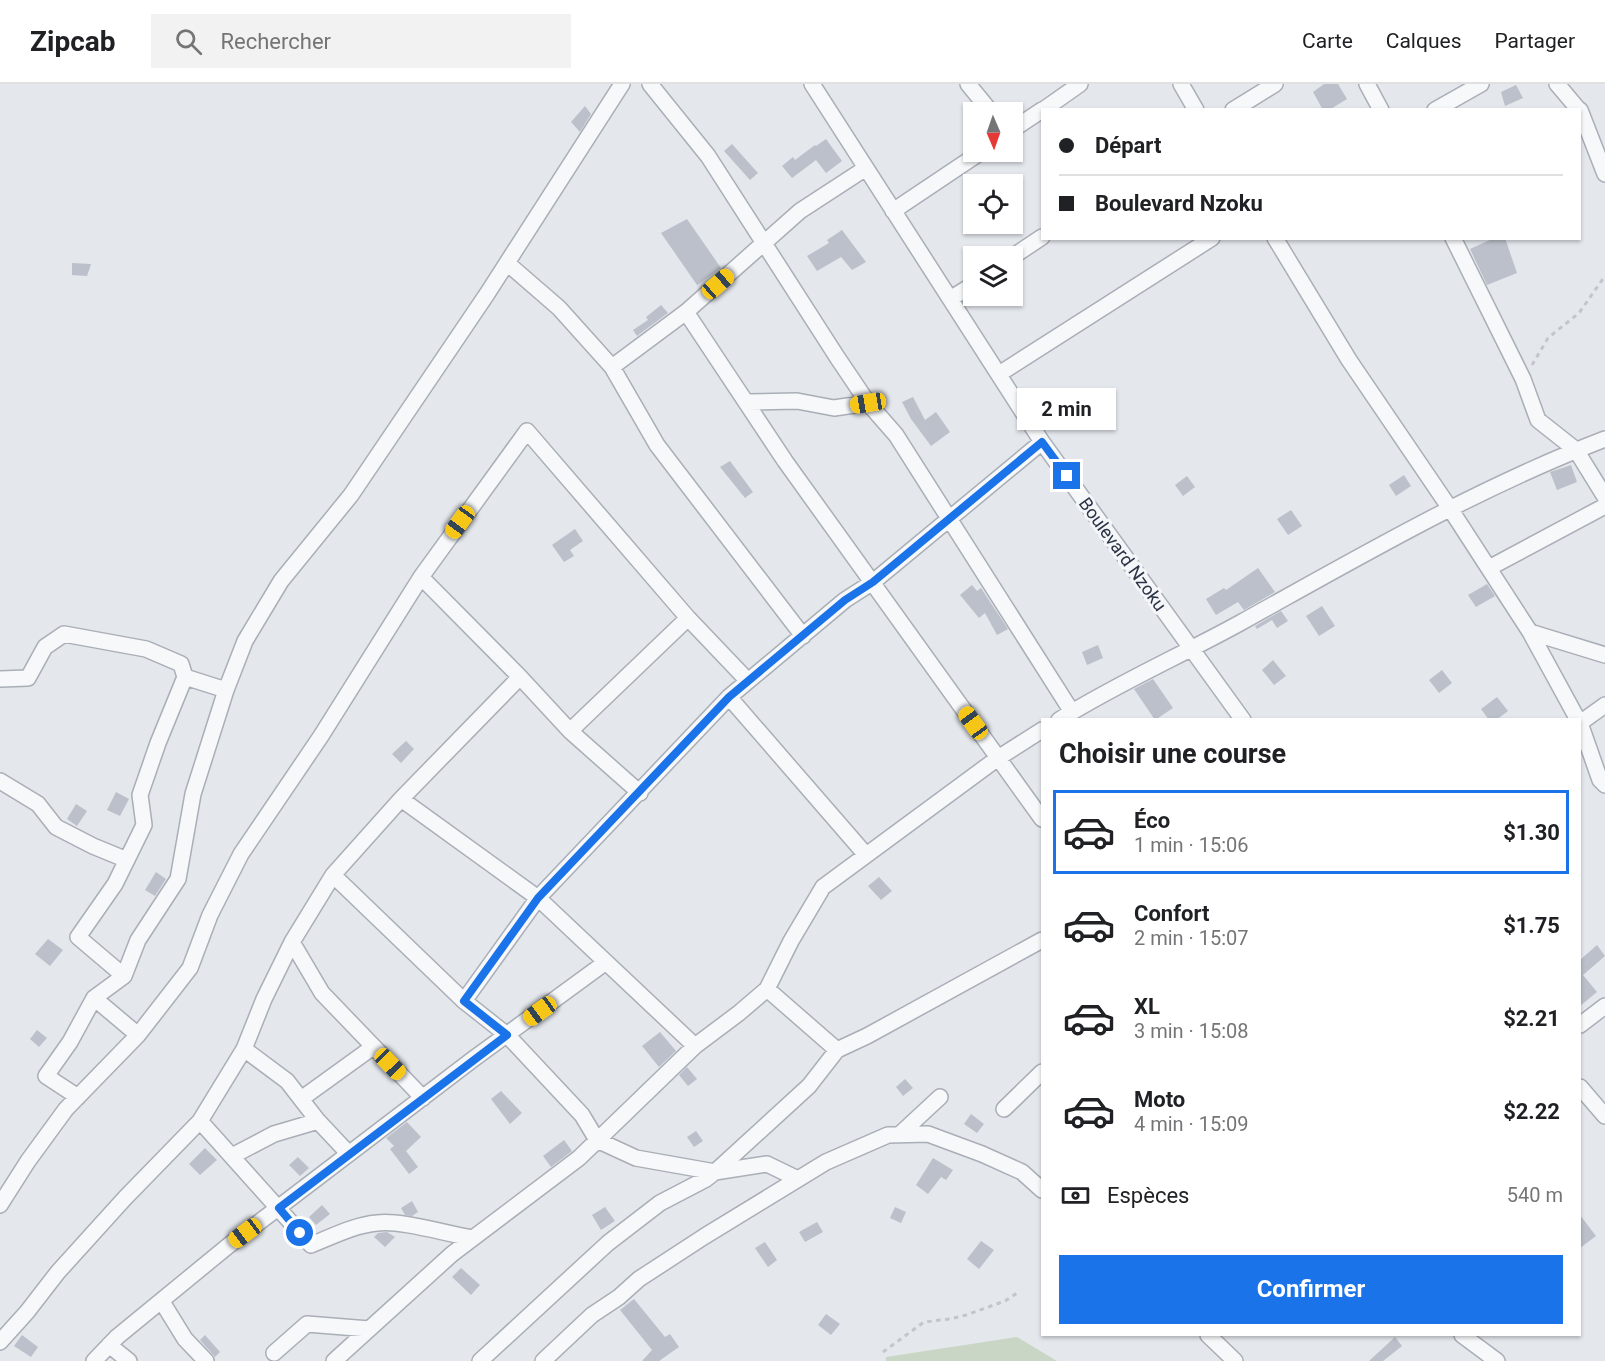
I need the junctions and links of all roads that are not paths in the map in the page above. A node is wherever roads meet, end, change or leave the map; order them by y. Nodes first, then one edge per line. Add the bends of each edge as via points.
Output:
1 (622, 84) edge
2 (650, 84) edge
3 (812, 84) edge
4 (968, 84) edge
5 (1080, 84) edge
6 (1181, 84) edge
7 (1275, 84) edge
8 (1367, 84) edge
9 (1481, 84) edge
10 (1557, 84) edge
11 (983, 102) edge
12 (1046, 108) edge
13 (1195, 108) edge
14 (1236, 108) edge
15 (1380, 108) edge
16 (1439, 108) edge
17 (1577, 108) edge
18 (1041, 111) edge
19 (1581, 115) edge
20 (1023, 123) edge
21 (966, 162) edge
22 (866, 168) junction
23 (1605, 174) edge
24 (893, 211) junction
25 (1041, 238) edge
26 (1209, 240) edge
27 (1276, 240) edge
28 (1454, 240) edge
29 (764, 243) junction
30 (1023, 250) edge
31 (507, 263) junction
32 (963, 291) edge
33 (950, 299) junction
34 (686, 312) junction
35 (612, 367) junction
36 (999, 374) junction
37 (747, 402) junction
38 (868, 403) junction
39 (1605, 439) edge
40 (1042, 442) junction
41 (1576, 450) junction
42 (1605, 497) edge
43 (1605, 506) edge
44 (1449, 507) junction
45 (950, 518) junction
46 (1489, 568) junction
47 (421, 576) junction
48 (873, 582) junction
49 (688, 618) junction
50 (1530, 632) junction
51 (803, 636) junction
52 (1192, 650) junction
53 (1605, 655) edge
54 (185, 677) junction
55 (520, 677) junction
56 (0, 679) edge
57 (748, 681) junction
58 (226, 690) junction
59 (729, 697) junction
60 (1605, 705) edge
61 (1072, 712) junction
62 (1062, 718) edge
63 (1242, 718) edge
64 (1577, 718) edge
65 (1581, 721) edge
66 (1581, 728) edge
67 (570, 731) junction
68 (1041, 731) edge
69 (998, 758) junction
70 (0, 781) edge
71 (1605, 785) edge
72 (640, 793) junction
73 (401, 799) junction
74 (1041, 818) edge
75 (866, 855) junction
76 (127, 860) junction
77 (333, 875) junction
78 (538, 898) junction
79 (292, 942) junction
80 (1039, 947) edge
81 (606, 962) junction
82 (124, 976) junction
83 (767, 989) junction
84 (94, 998) junction
85 (464, 1001) junction
86 (1605, 1006) edge
87 (1581, 1025) edge
88 (138, 1035) junction
89 (507, 1035) junction
90 (695, 1046) junction
91 (373, 1047) junction
92 (244, 1049) junction
93 (837, 1050) junction
94 (1041, 1073) edge
95 (1581, 1088) edge
96 (78, 1097) junction
97 (940, 1097) dead end
98 (423, 1098) junction
99 (301, 1100) junction
100 (1004, 1109) dead end
101 (1605, 1116) edge
102 (200, 1121) junction
103 (318, 1121) junction
104 (899, 1135) junction
105 (597, 1140) junction
106 (349, 1154) junction
107 (232, 1156) junction
108 (715, 1172) junction
109 (798, 1179) junction
110 (1041, 1189) edge
111 (0, 1205) edge
112 (279, 1208) junction
113 (473, 1238) junction
114 (160, 1302) junction
115 (369, 1329) junction
116 (1209, 1336) edge
117 (1463, 1336) edge
118 (0, 1342) edge
119 (109, 1345) junction
120 (274, 1353) dead end
121 (94, 1361) edge
122 (129, 1361) edge
123 (206, 1361) edge
124 (334, 1361) edge
125 (480, 1361) edge
126 (543, 1361) edge
127 (1234, 1361) edge
128 (1497, 1361) edge

1 - 31 street
2 - 29 street via 708,156
3 - 22 street, Boulevard Nzoku
4 - 11 street
5 - 12 street
6 - 13 street
7 - 14 street
8 - 15 street
9 - 16 street
10 - 17 street
18 - 20 street
19 - 23 street
21 - 24 street
22 - 24 street, Boulevard Nzoku
22 - 29 street via 800,211
24 - 33 street, Boulevard Nzoku
25 - 30 street
26 - 36 street
27 - 44 street via 1349,360
28 - 41 street via 1523,380 1538,420
29 - 34 street
29 - 38 street
31 - 35 street via 559,308
31 - 58 street via 351,495 281,581 245,641
32 - 33 street
33 - 36 street, Boulevard Nzoku
34 - 35 street
34 - 37 street
35 - 51 street via 657,445
36 - 40 street, Boulevard Nzoku
37 - 38 street via 797,401 834,408
37 - 48 street
38 - 45 street via 896,435
39 - 41 street
40 - 45 street
40 - 52 street, Boulevard Nzoku
41 - 42 street
41 - 44 street
43 - 46 street
44 - 46 street
44 - 52 street
45 - 48 street
45 - 61 street
46 - 50 street
47 - 49 street via 527,431
47 - 55 street
47 - 88 street via 321,736 241,854 210,915 190,968
48 - 51 street
48 - 69 street
49 - 57 street
49 - 67 street
50 - 53 street
50 - 64 street
51 - 57 street
52 - 61 street
52 - 63 street, Boulevard Nzoku
54 - 56 street via 181,664 146,649 64,634 45,647 28,678
54 - 58 street
54 - 76 street via 140,795 144,825
55 - 67 street
55 - 73 street
57 - 59 street
58 - 82 street via 193,794 178,879 138,940
59 - 72 street
59 - 75 street
60 - 65 street
61 - 62 street
66 - 71 street
67 - 72 street
68 - 69 street
69 - 74 street
69 - 75 street
70 - 76 street via 38,804 56,827
72 - 78 street
73 - 77 street
73 - 78 street
75 - 83 street via 823,887
76 - 82 street via 78,937
77 - 79 street
77 - 85 street
78 - 81 street
78 - 85 street
79 - 91 street via 322,993
79 - 92 street
80 - 93 street
81 - 89 street
81 - 90 street
82 - 84 street
83 - 90 street
83 - 93 street
84 - 88 street
84 - 96 street via 46,1076
85 - 89 street
86 - 87 street
88 - 96 street
89 - 98 street
89 - 105 street via 582,1115
90 - 105 street
91 - 98 street
91 - 99 street
92 - 99 street via 287,1082
92 - 102 street
93 - 108 street via 808,1086
94 - 100 street
95 - 101 street
96 - 111 street via 28,1161
97 - 104 street
98 - 106 street
99 - 103 street
102 - 107 street
102 - 118 street via 117,1206
103 - 106 street
103 - 107 street via 274,1134
104 - 109 street via 888,1135 826,1162
104 - 110 street via 928,1134 982,1154 1022,1172
105 - 108 street via 636,1158
105 - 113 street
106 - 112 street
107 - 112 street
108 - 109 street via 767,1164
108 - 125 street via 660,1203 608,1243
109 - 126 street via 639,1280 592,1315
112 - 113 street via 310,1245 377,1223
112 - 114 street
113 - 115 street
114 - 119 street
114 - 123 street via 185,1339
115 - 120 street via 307,1324
115 - 124 street
116 - 127 street
117 - 128 street
119 - 121 street
119 - 122 street

